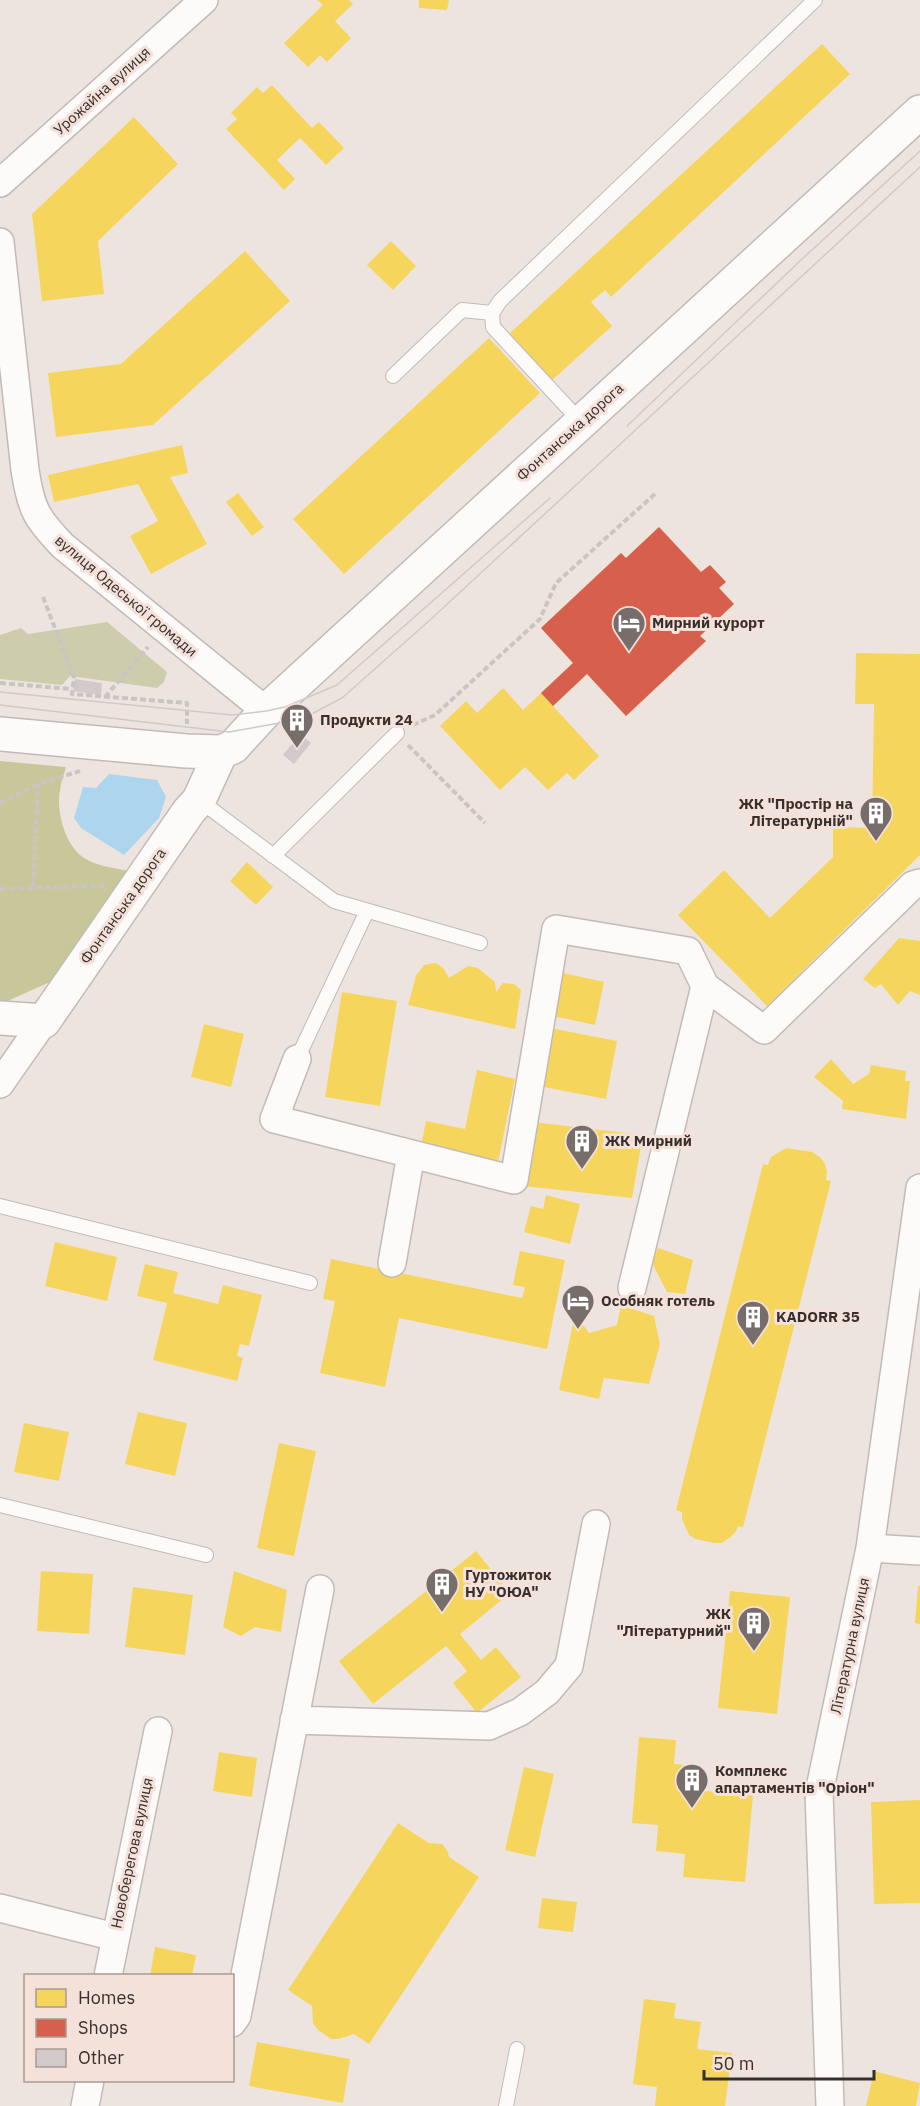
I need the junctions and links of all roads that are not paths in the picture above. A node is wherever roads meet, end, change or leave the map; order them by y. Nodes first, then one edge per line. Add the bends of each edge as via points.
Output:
1 (204, 0) edge
2 (815, 0) edge
3 (920, 112) edge
4 (0, 183) edge
5 (0, 242) edge
6 (492, 313) junction
7 (393, 376) dead end
8 (581, 422) junction
9 (266, 711) junction
10 (397, 733) road end
11 (0, 734) edge
12 (221, 752) junction
13 (200, 800) junction
14 (273, 856) junction
15 (920, 883) edge
16 (367, 911) junction
17 (480, 943) dead end
18 (705, 986) junction
19 (0, 1018) edge
20 (44, 1021) junction
21 (297, 1059) joint
22 (0, 1084) edge
23 (411, 1154) junction
24 (920, 1188) edge
25 (0, 1206) edge
26 (392, 1263) dead end
27 (310, 1283) dead end
28 (632, 1288) dead end
29 (0, 1505) edge
30 (596, 1524) dead end
31 (870, 1548) junction
32 (920, 1551) edge
33 (206, 1555) dead end
34 (320, 1589) dead end
35 (294, 1720) junction
36 (158, 1731) dead end
37 (0, 1908) edge
38 (115, 1937) junction
39 (108, 1974) edge
40 (234, 2020) edge
41 (517, 2049) dead end
42 (90, 2082) edge
43 (85, 2106) edge
44 (506, 2106) edge
45 (830, 2106) edge

1 - 4 street, Урожайна вулиця
2 - 6 lane via 500,301
3 - 8 main road, Фонтанська дорога
5 - 9 street, вулиця Одеської громади via 30,499 43,525 63,546
6 - 7 lane via 462,310
6 - 8 lane via 493,327
8 - 9 main road, Фонтанська дорога
9 - 12 main road, Фонтанська дорога via 233,747
10 - 14 lane
11 - 12 main road
12 - 13 main road, Фонтанська дорога
13 - 14 lane
13 - 20 main road, Фонтанська дорога
14 - 16 lane via 333,901
15 - 18 street via 913,885 764,1030
16 - 17 lane
16 - 21 lane
18 - 23 street via 688,951 556,929 514,1180
18 - 28 street
19 - 20 main road
20 - 22 street
21 - 23 street via 274,1119
23 - 26 street
24 - 31 street, Літературна вулиця
25 - 27 lane
29 - 33 lane
30 - 35 street via 569,1666 547,1692 520,1712 489,1726
31 - 32 street
31 - 45 street, Літературна вулиця via 819,1793
34 - 35 street
35 - 40 street
36 - 38 street, Новоберегова вулиця
37 - 38 street
38 - 39 street, Новоберегова вулиця
41 - 44 lane
42 - 43 street

